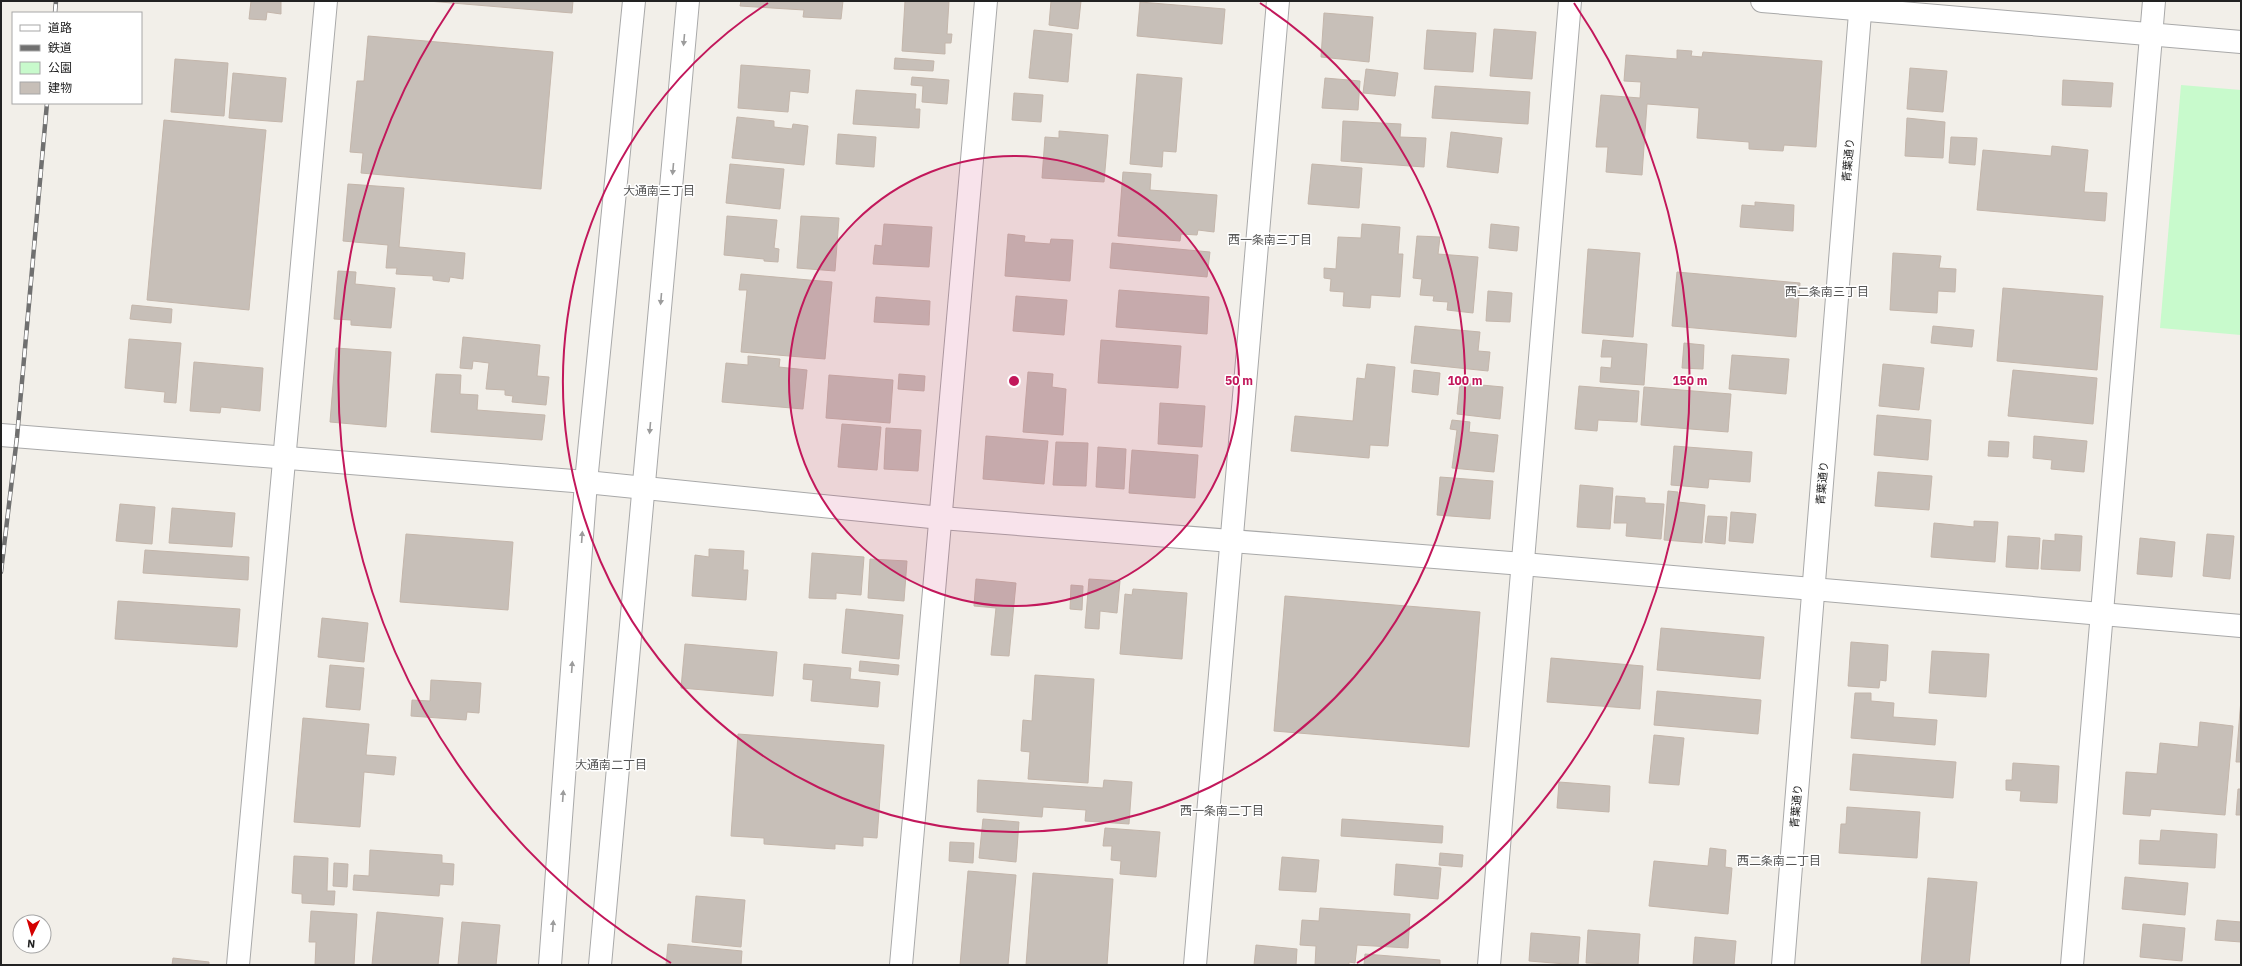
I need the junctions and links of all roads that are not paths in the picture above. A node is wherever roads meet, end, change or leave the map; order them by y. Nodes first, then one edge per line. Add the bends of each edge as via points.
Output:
1 (326, 1) edge
2 (634, 1) edge
3 (688, 1) edge
4 (986, 1) edge
5 (1278, 1) edge
6 (1570, 1) edge
7 (1762, 1) edge
8 (2154, 1) edge
9 (1861, 6) edge
10 (2151, 35) junction
11 (2241, 42) edge
12 (1, 435) edge
13 (286, 458) junction
14 (586, 482) junction
15 (644, 487) junction
16 (941, 518) junction
17 (1230, 541) junction
18 (1523, 564) junction
19 (1813, 590) junction
20 (2102, 614) junction
21 (2241, 626) edge
22 (238, 965) edge
23 (550, 965) edge
24 (600, 965) edge
25 (901, 965) edge
26 (1195, 965) edge
27 (1489, 965) edge
28 (1783, 965) edge
29 (2072, 965) edge

1 - 13 street
2 - 14 street
3 -> 15 street
4 - 16 street
5 - 17 street
6 - 18 street
7 - 9 street
8 - 10 street
9 - 10 street
9 - 19 street, 青葉通り
10 - 11 street
10 - 20 street
12 - 13 street
13 - 14 street
13 - 22 street
14 - 15 street
23 -> 14 street
15 - 16 street
15 - 24 street
16 - 17 street
16 - 25 street
17 - 18 street
17 - 26 street
18 - 19 street
18 - 27 street
19 - 20 street
19 - 28 street, 青葉通り
20 - 21 street
20 - 29 street

